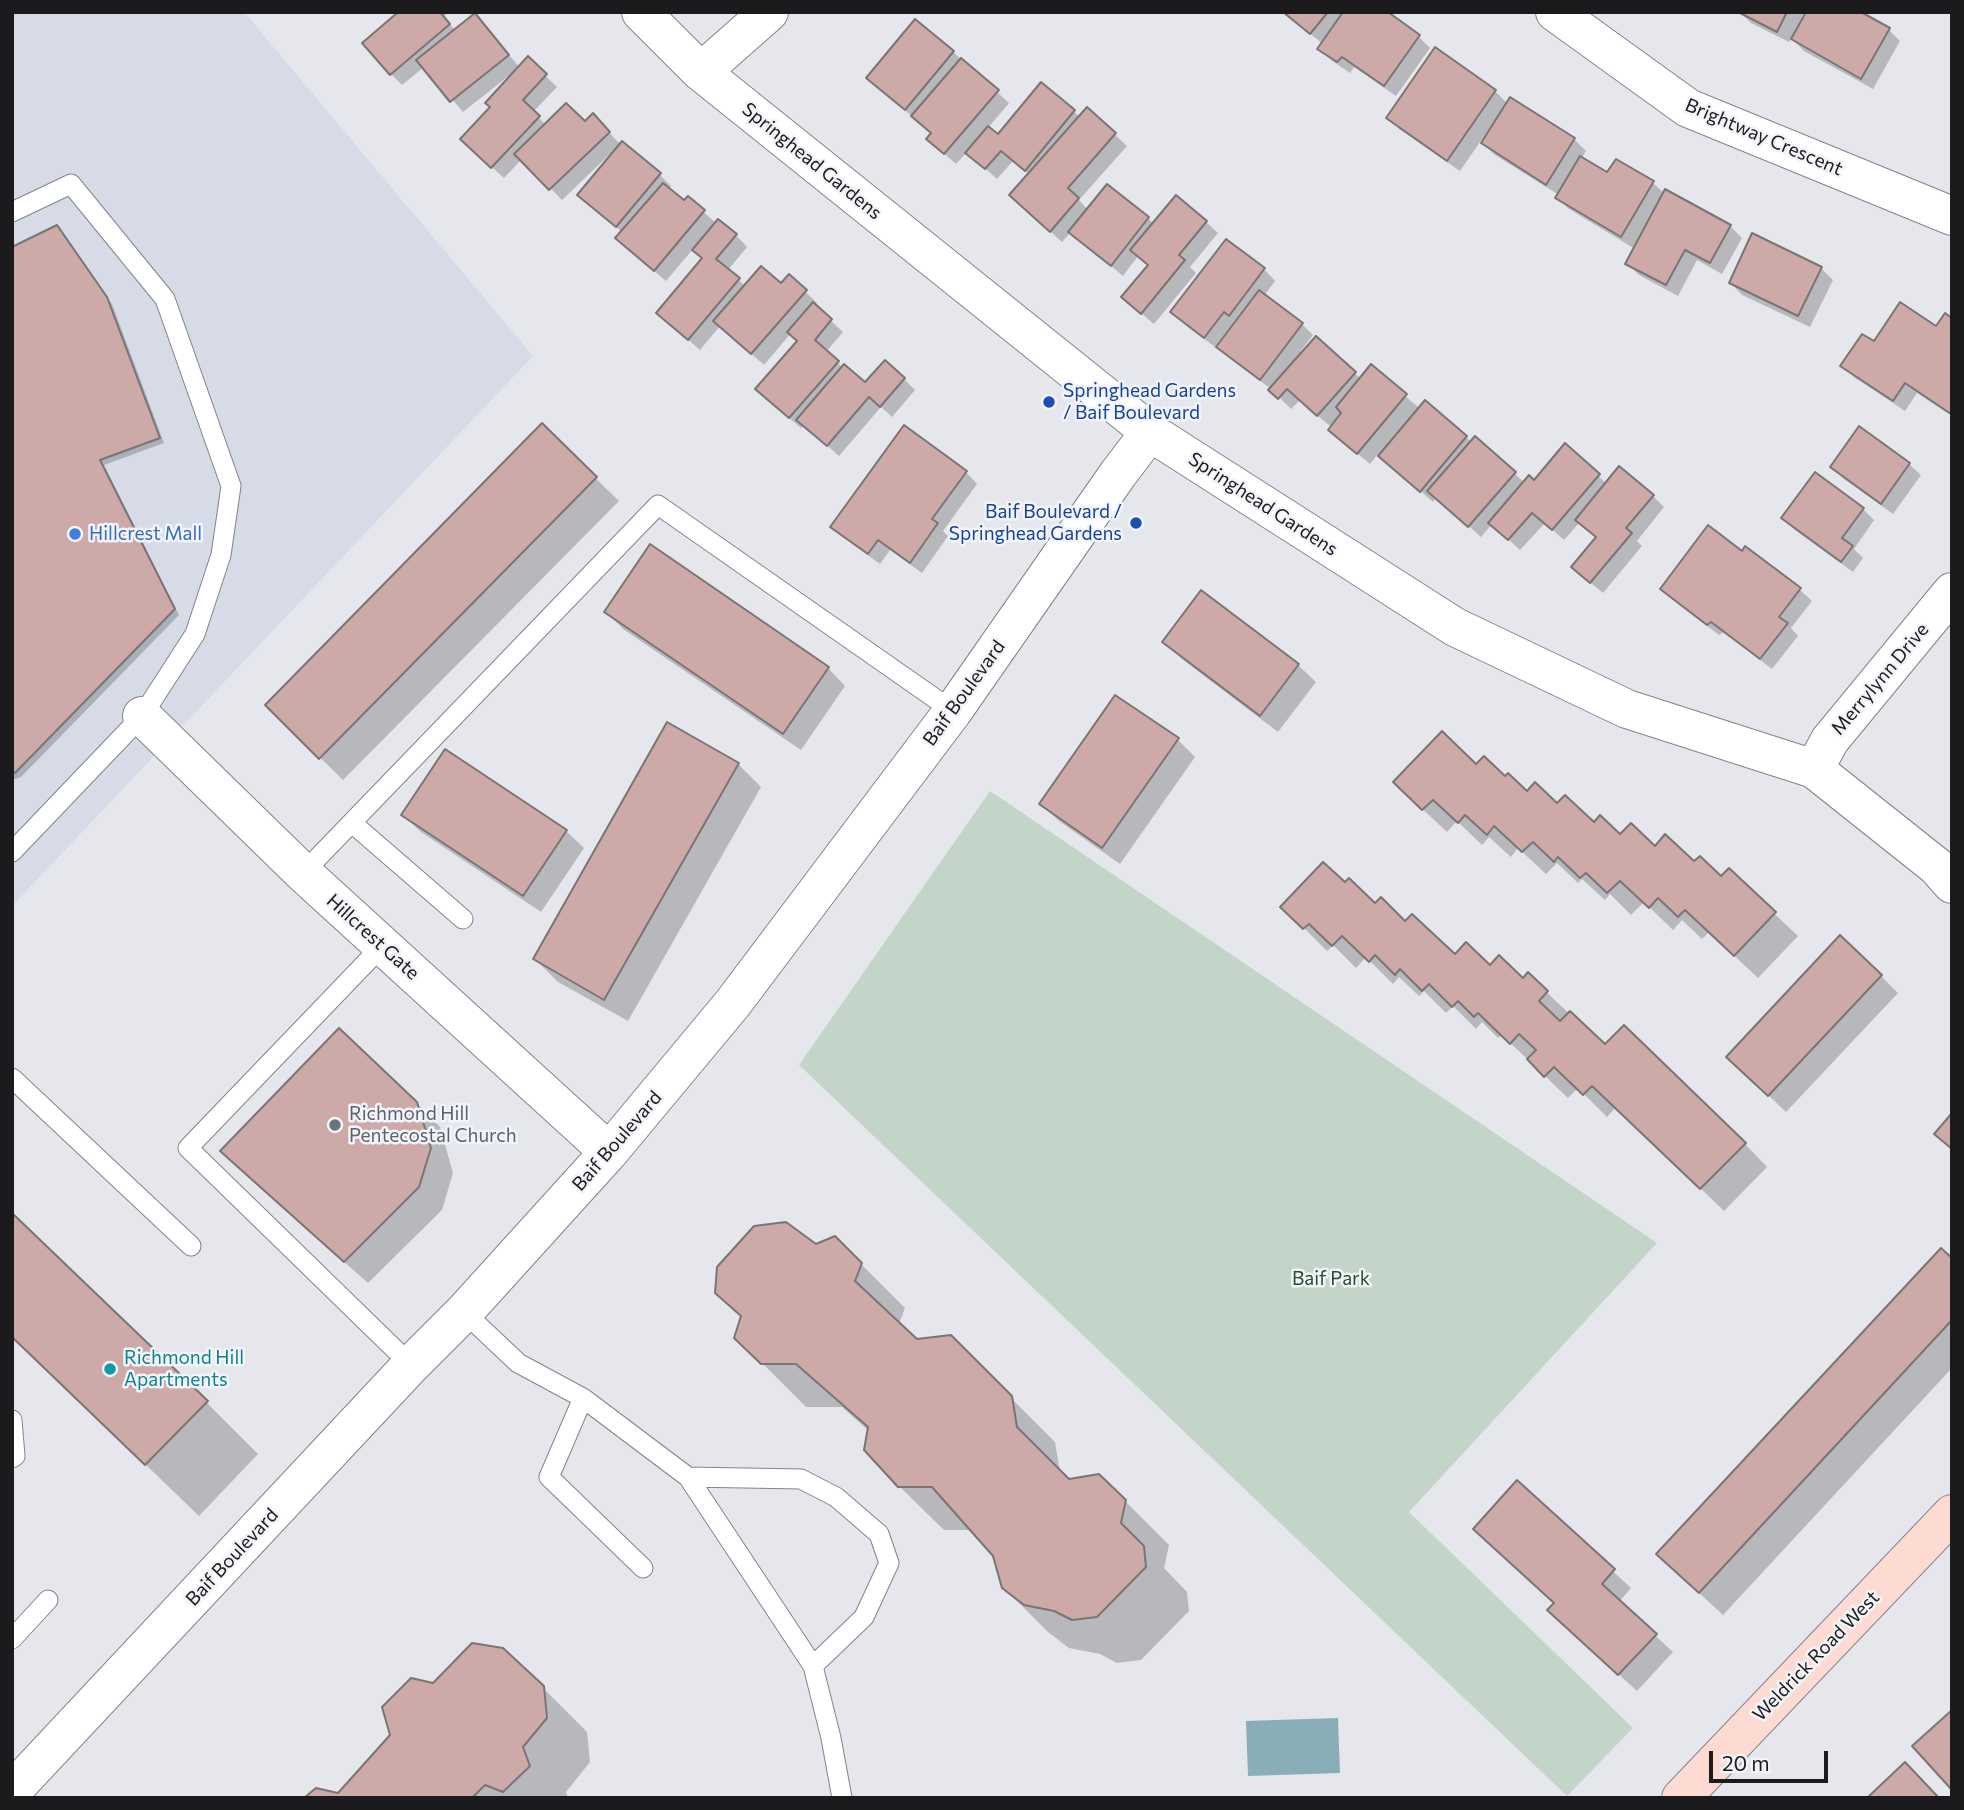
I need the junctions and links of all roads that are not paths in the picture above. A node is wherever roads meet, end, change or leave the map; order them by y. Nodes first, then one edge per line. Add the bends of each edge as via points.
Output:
1 (641, 12) edge
2 (769, 12) edge
3 (1555, 12) edge
4 (701, 72) junction
5 (12, 212) edge
6 (1952, 216) edge
7 (1150, 432) junction
8 (1952, 592) edge
9 (953, 710) junction
10 (142, 716) junction
11 (1814, 769) junction
12 (352, 823) junction
13 (12, 852) edge
14 (303, 873) junction
15 (1952, 884) edge
16 (463, 919) dead end
17 (382, 946) junction
18 (12, 1078) edge
19 (609, 1152) junction
20 (191, 1247) dead end
21 (464, 1312) junction
22 (411, 1365) junction
23 (583, 1398) junction
24 (12, 1420) edge
25 (12, 1458) edge
26 (688, 1477) junction
27 (1952, 1514) edge
28 (643, 1568) dead end
29 (48, 1601) dead end
30 (12, 1639) edge
31 (813, 1667) junction
32 (14, 1786) edge
33 (842, 1798) edge
34 (1681, 1798) edge

1 - 4 street, Springhead Gardens
2 - 4 street
3 - 6 street, Brightway Crescent via 1688,108
4 - 7 street, Springhead Gardens
5 - 10 lane via 71,184 165,299 231,486 221,555 195,634
7 - 9 street, Baif Boulevard
7 - 11 street, Springhead Gardens via 1455,626 1627,709
8 - 11 street, Merrylynn Drive via 1830,740
9 - 12 lane via 658,505
9 - 19 street, Baif Boulevard via 733,1003
10 - 13 lane
10 - 14 street, Hillcrest Gate
11 - 15 street, Springhead Gardens via 1936,866
12 - 14 lane
12 - 16 lane
14 - 17 street, Hillcrest Gate
17 - 19 street, Hillcrest Gate
17 - 22 lane via 188,1148
18 - 20 lane
19 - 21 street, Baif Boulevard
21 - 22 street, Baif Boulevard
21 - 23 lane via 518,1363
22 - 32 street, Baif Boulevard
23 - 26 lane
23 - 28 lane via 550,1477
24 - 25 lane
26 - 31 lane
26 - 31 lane via 801,1479 836,1497 879,1534 889,1563 864,1617
27 - 34 street, Weldrick Road West
29 - 30 lane
31 - 33 lane

